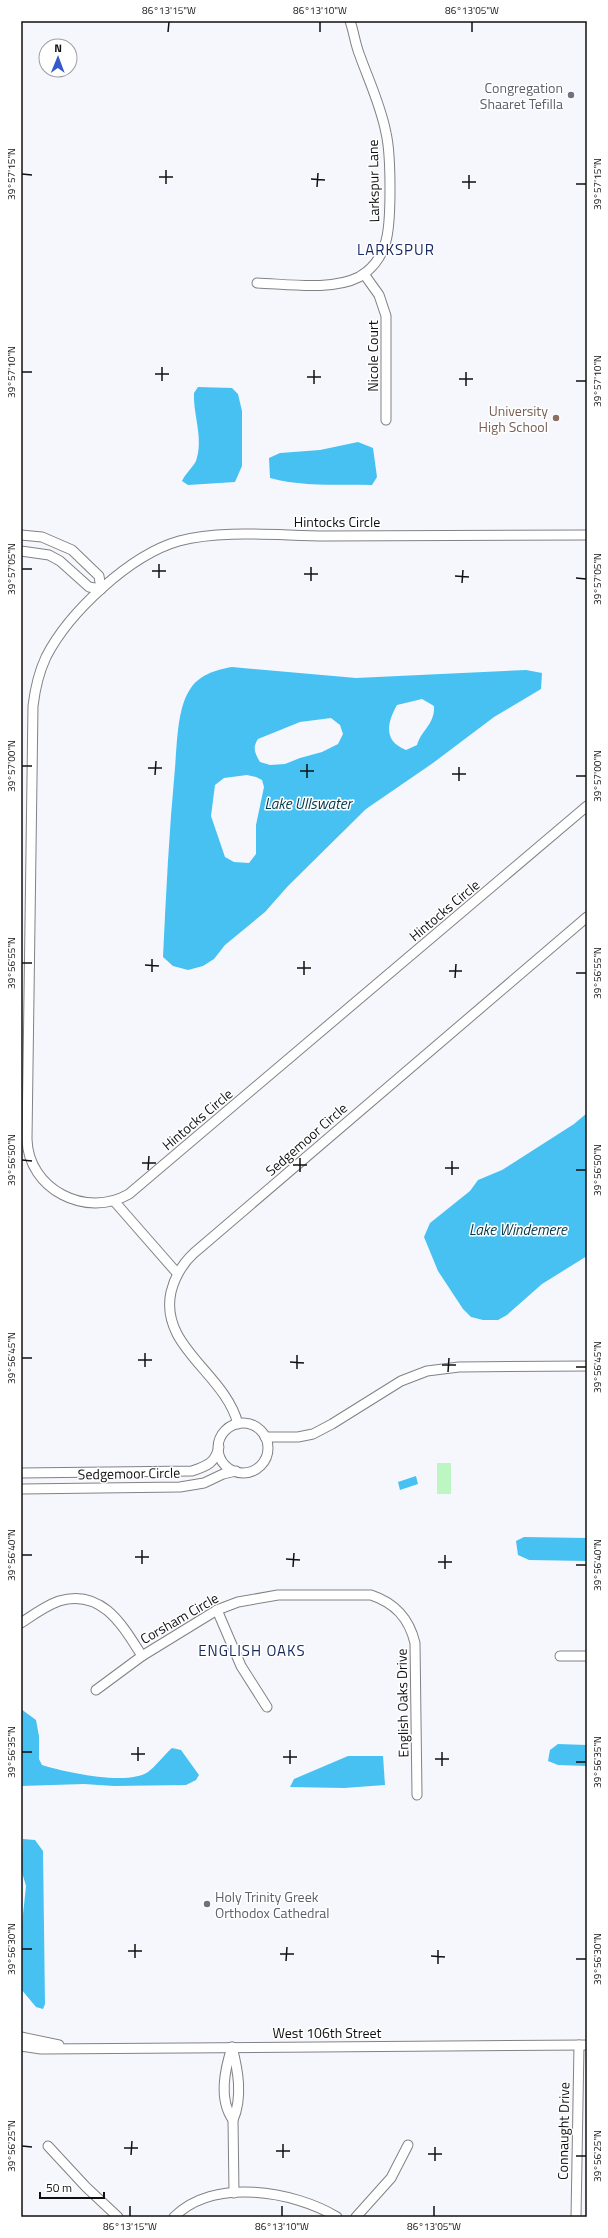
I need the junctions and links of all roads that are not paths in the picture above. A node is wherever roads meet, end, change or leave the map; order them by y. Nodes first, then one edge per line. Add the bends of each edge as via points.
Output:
1 (351, 23) edge
2 (364, 274) junction
3 (257, 283) dead end
4 (386, 420) dead end
5 (21, 535) edge
6 (587, 535) edge
7 (21, 551) edge
8 (102, 589) junction
9 (587, 806) edge
10 (587, 917) edge
11 (114, 1201) junction
12 (177, 1273) junction
13 (587, 1366) edge
14 (238, 1424) junction
15 (266, 1437) junction
16 (218, 1447) junction
17 (236, 1471) junction
18 (21, 1473) edge
19 (21, 1489) edge
20 (382, 1599) joint
21 (217, 1610) junction
22 (21, 1623) edge
23 (142, 1656) junction
24 (560, 1656) dead end
25 (587, 1656) edge
26 (96, 1690) dead end
27 (267, 1707) dead end
28 (417, 1795) dead end
29 (21, 2037) edge
30 (583, 2045) edge
31 (21, 2046) edge
32 (68, 2047) junction
33 (232, 2047) junction
34 (233, 2120) junction
35 (48, 2146) dead end
36 (408, 2146) dead end
37 (234, 2193) junction
38 (118, 2217) edge
39 (174, 2217) edge
40 (337, 2217) edge
41 (356, 2217) edge
42 (576, 2217) edge

1 - 2 street, Larkspur Lane via 356,46 382,112 389,158 387,238 380,256
2 - 3 street, Larkspur Lane via 337,284
2 - 4 street, Nicole Court via 379,295 386,316
5 - 8 street via 42,537 72,550 99,576
6 - 8 street, Hintocks Circle via 205,536 179,541 146,554
7 - 8 street via 49,555 60,560 88,587
8 - 11 street, Hintocks Circle via 68,623 56,639 42,667 34,694 26,1138 32,1164 45,1182 55,1190 78,1201
9 - 11 street, Hintocks Circle via 137,1189
10 - 12 street, Sedgemoor Circle via 194,1253
11 - 12 street
12 - 14 street, Sedgemoor Circle via 170,1299 175,1330 184,1346 231,1403
13 - 15 street via 459,1367 427,1371 401,1381 321,1430 298,1437
14 - 15 street via 251,1424
14 - 16 street via 222,1435
15 - 17 street via 268,1449 264,1461 254,1470 242,1473
16 - 17 street via 221,1459 230,1469
16 - 18 street, Sedgemoor Circle via 215,1460 210,1464 186,1471
17 - 19 street, Sedgemoor Circle via 204,1483 180,1487
20 - 21 street, Corsham Circle via 362,1594 274,1595 246,1599
20 - 28 street, English Oaks Drive via 405,1618 415,1643
21 - 23 street, Corsham Circle
21 - 27 street via 241,1666
22 - 23 street via 59,1601 91,1602 114,1616
23 - 26 street, Corsham Circle
24 - 25 street
29 - 32 street, West 106th Street
30 - 33 street, West 106th Street
30 - 42 street, Connaught Drive
31 - 32 street, West 106th Street via 42,2049
32 - 33 street, West 106th Street
33 - 34 street via 238,2068 238,2094
33 - 34 street via 225,2068 225,2101
34 - 37 street
35 - 38 street
36 - 41 street via 391,2178
37 - 39 street via 198,2201
37 - 40 street via 286,2196 316,2206

